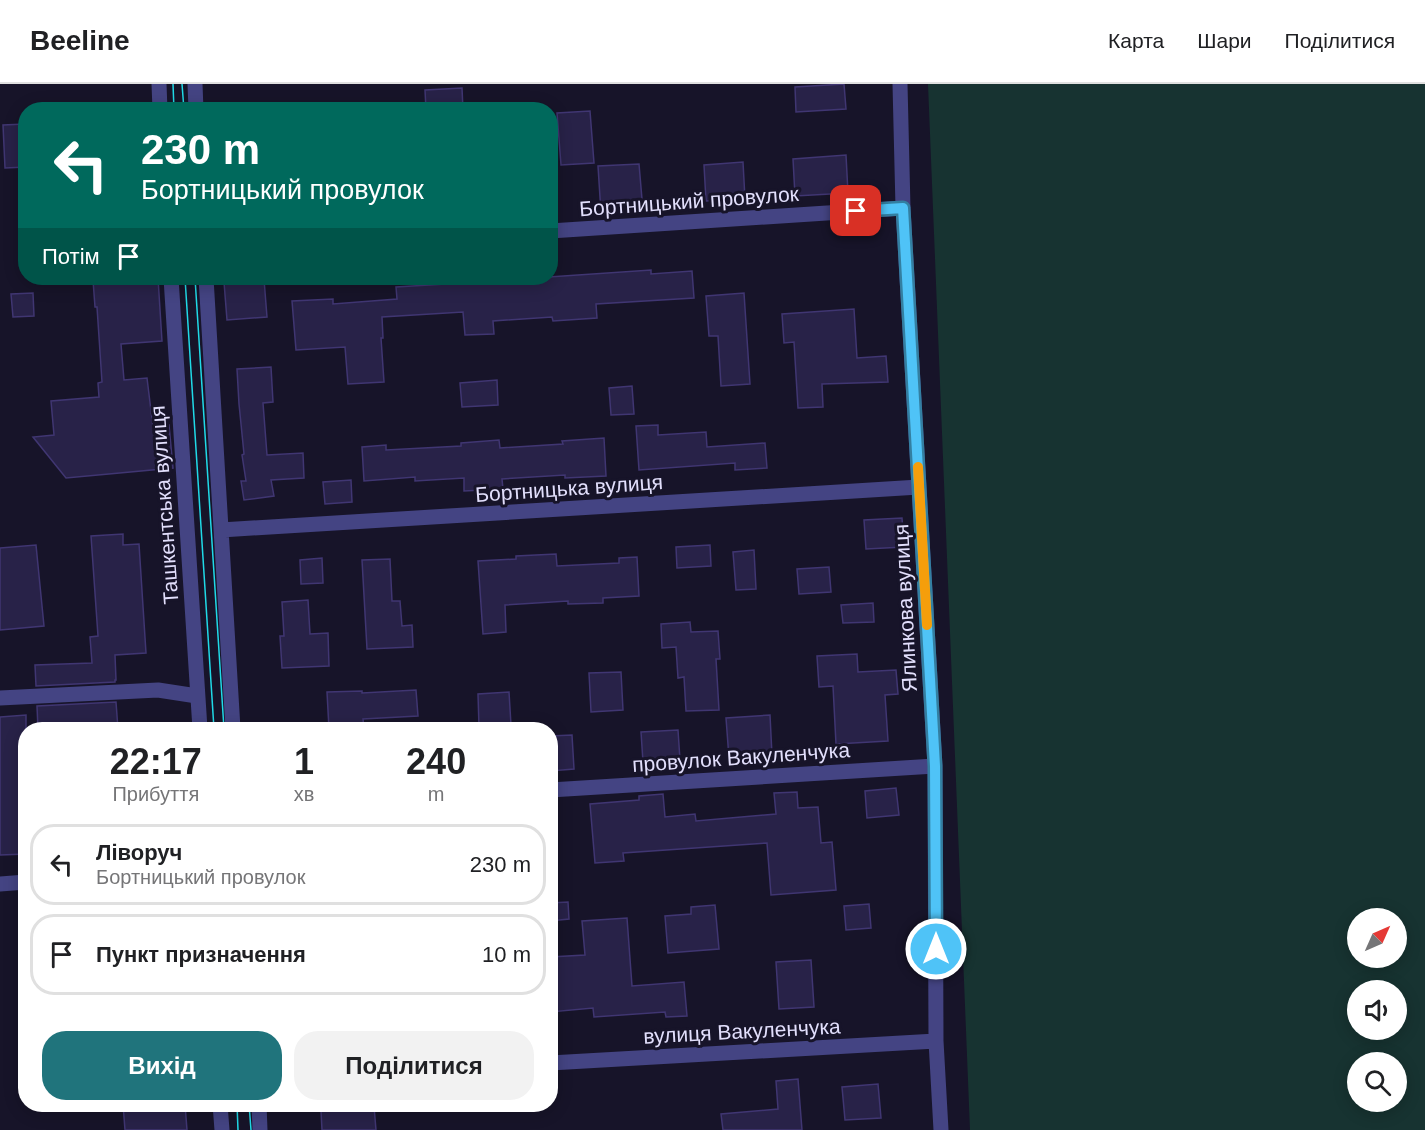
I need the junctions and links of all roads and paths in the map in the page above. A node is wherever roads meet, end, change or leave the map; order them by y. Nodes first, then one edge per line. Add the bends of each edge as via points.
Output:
1 (159, 84) edge
2 (195, 84) edge
3 (900, 84) edge
4 (160, 102) edge
5 (196, 102) edge
6 (903, 208) junction
7 (558, 230) edge
8 (171, 285) edge
9 (206, 285) edge
10 (920, 487) junction
11 (221, 530) junction
12 (197, 696) junction
13 (0, 698) edge
14 (199, 722) edge
15 (233, 722) edge
16 (935, 766) junction
17 (558, 790) edge
18 (18, 883) edge
19 (0, 884) edge
20 (936, 1041) junction
21 (558, 1063) edge
22 (221, 1112) edge
23 (259, 1112) edge
24 (222, 1130) edge
25 (260, 1130) edge
26 (941, 1130) edge

1 - 4 street
2 - 5 street
3 - 6 street, Ялинкова вулиця
6 - 7 street, Бортницький провулок
6 - 10 street, Ялинкова вулиця
8 - 12 street, Ташкентська вулиця
9 - 11 street
10 - 11 street, Бортницька вулиця
10 - 16 street, Ялинкова вулиця
11 - 15 street
12 - 13 street via 158,690
12 - 14 street, Ташкентська вулиця
16 - 17 street, провулок Вакуленчука
16 - 20 street, Ялинкова вулиця
18 - 19 street
20 - 21 street, вулиця Вакуленчука
20 - 26 street, Ялинкова вулиця
22 - 24 street
23 - 25 street

